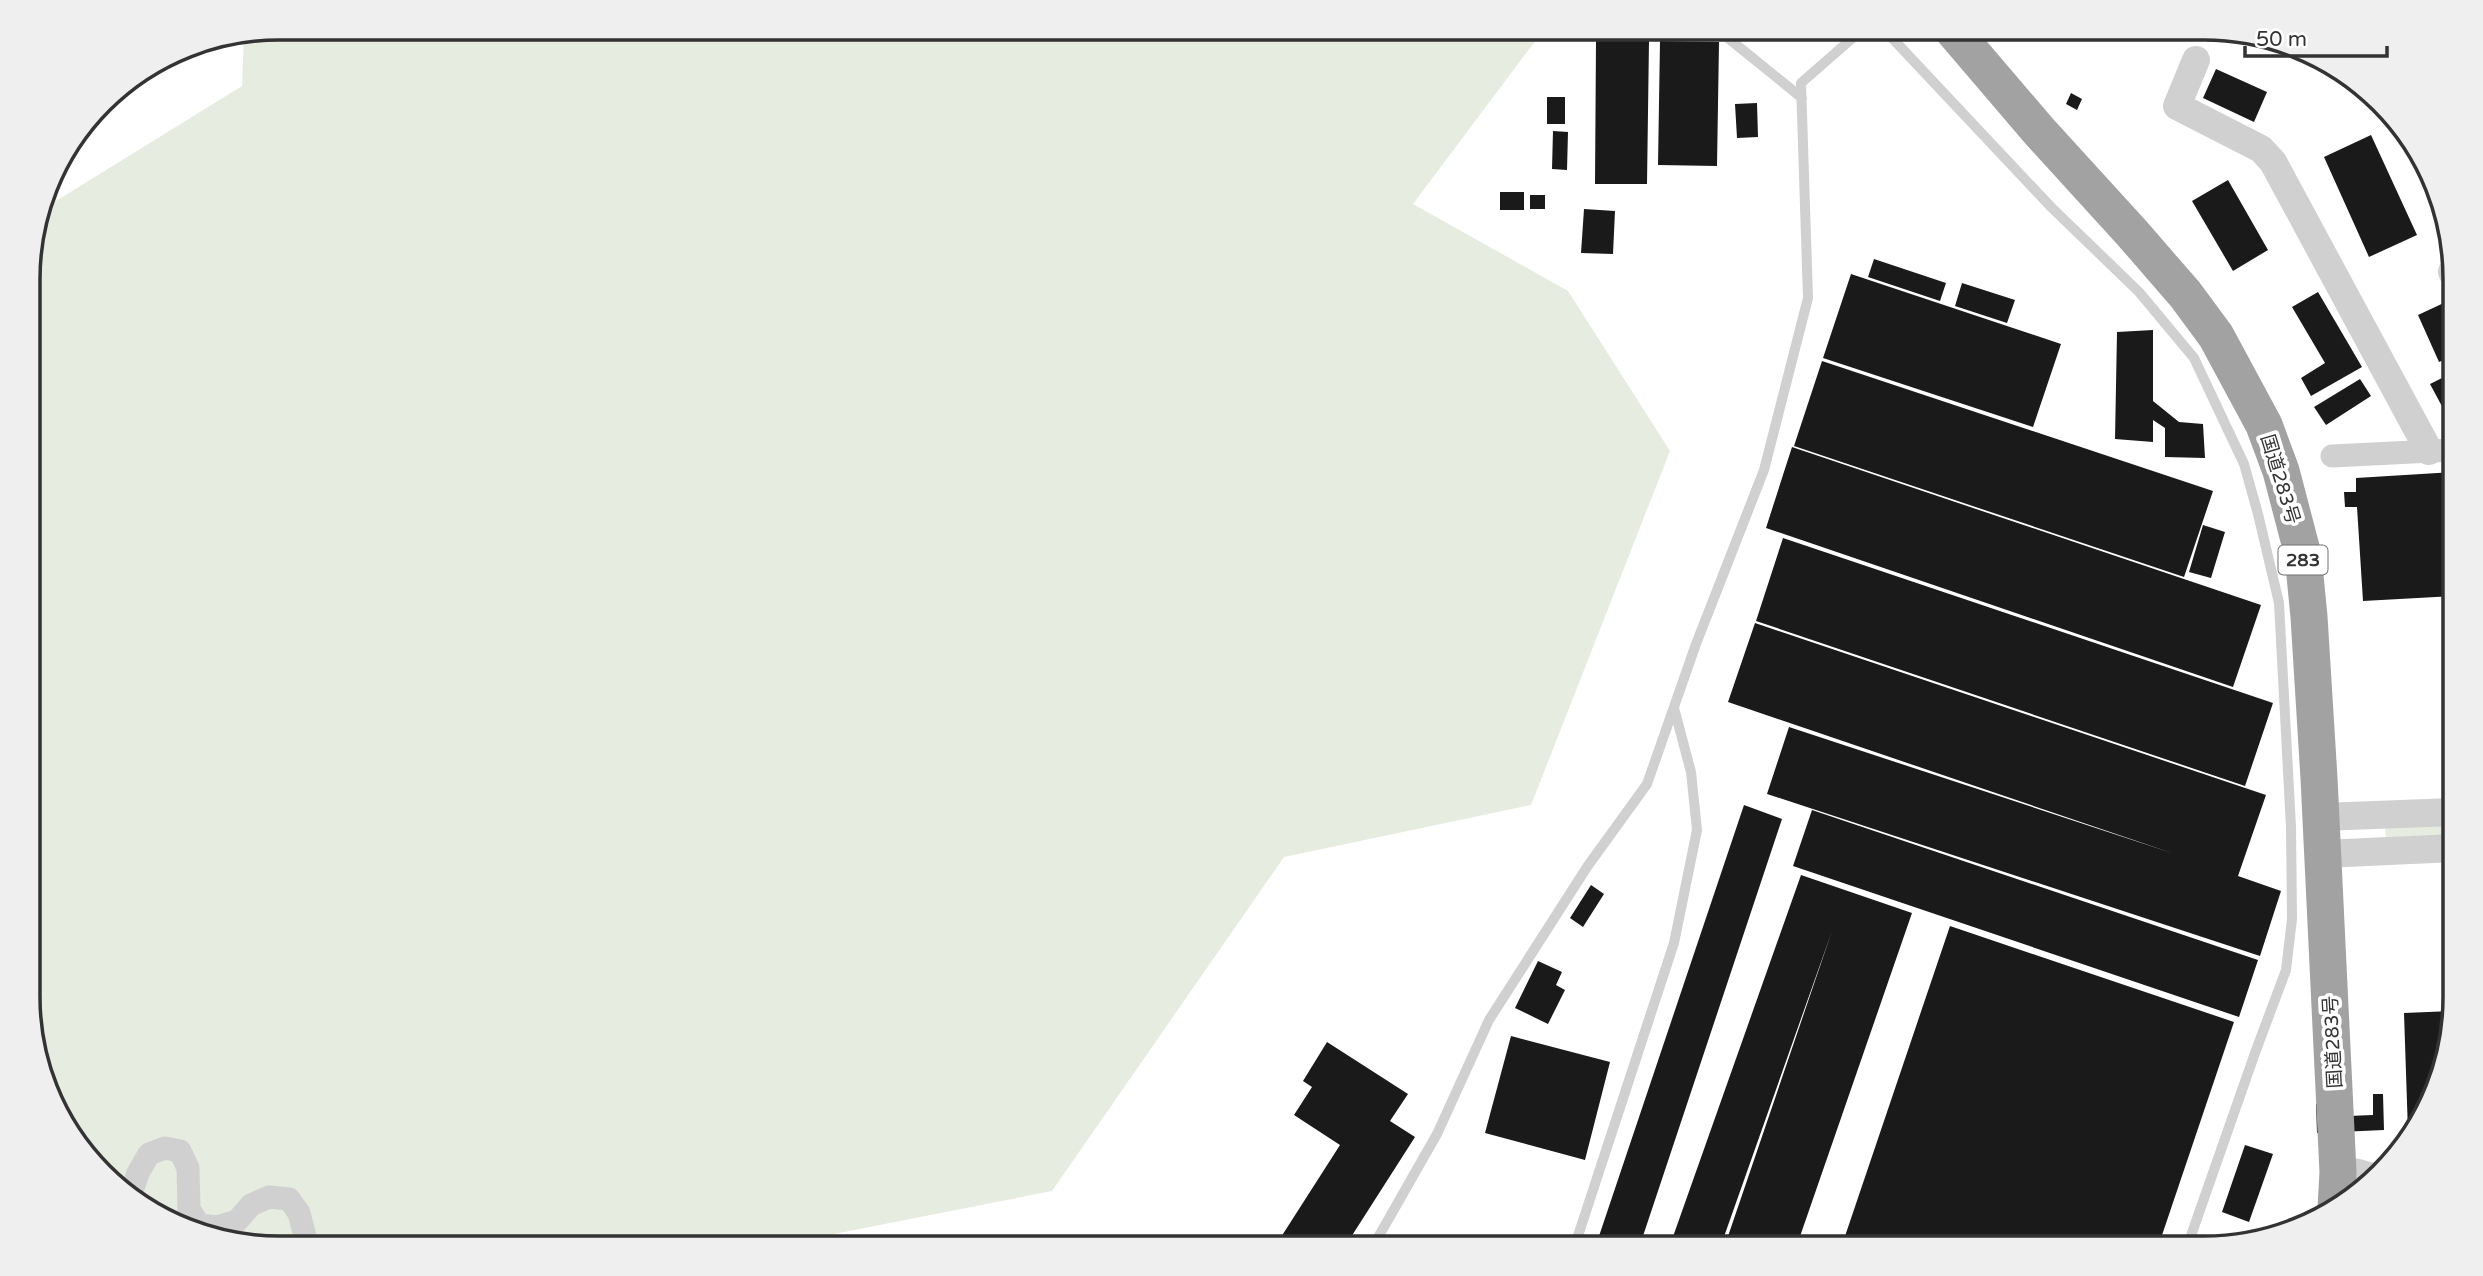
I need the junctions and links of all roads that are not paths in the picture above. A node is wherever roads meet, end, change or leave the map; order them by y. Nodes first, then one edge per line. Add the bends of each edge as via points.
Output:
1 (1730, 40) edge
2 (1850, 40) edge
3 (1894, 40) edge
4 (1962, 40) edge
5 (1983, 40) edge
6 (2196, 60) dead end
7 (1802, 98) junction
8 (2441, 451) edge
9 (2332, 456) dead end
10 (1674, 706) junction
11 (2443, 812) edge
12 (2331, 817) junction
13 (2443, 849) edge
14 (2332, 854) junction
15 (2355, 1177) edge
16 (134, 1185) edge
17 (196, 1221) edge
18 (217, 1227) edge
19 (1379, 1235) edge
20 (1578, 1235) edge
21 (2192, 1235) edge
22 (305, 1236) edge

1 - 7 lane
2 - 7 lane via 1801,83
3 - 21 lane via 2051,207 2139,292 2194,358 2244,464 2258,514 2279,603 2292,919 2286,970
4 - 12 highway, 国道283号 / 283 via 2185,294 2216,336 2264,425 2303,555
5 - 12 highway, 国道283号 / 283 via 2189,270 2256,365 2275,406 2301,471 2319,538 2328,604
6 - 8 street via 2177,106 2261,149 2273,162
7 - 10 lane via 1808,298 1764,470
8 - 9 street
10 - 19 lane via 1647,784 1587,867 1489,1020 1437,1134
10 - 20 lane via 1691,772 1697,831 1674,943
11 - 12 street
12 - 14 highway, 国道283号 / 283
13 - 14 street
14 - 15 highway, 国道283号 / 283
16 - 17 street via 149,1154 165,1148 180,1151 188,1168 189,1209
18 - 22 street via 237,1221 251,1205 269,1197 289,1199 299,1213

